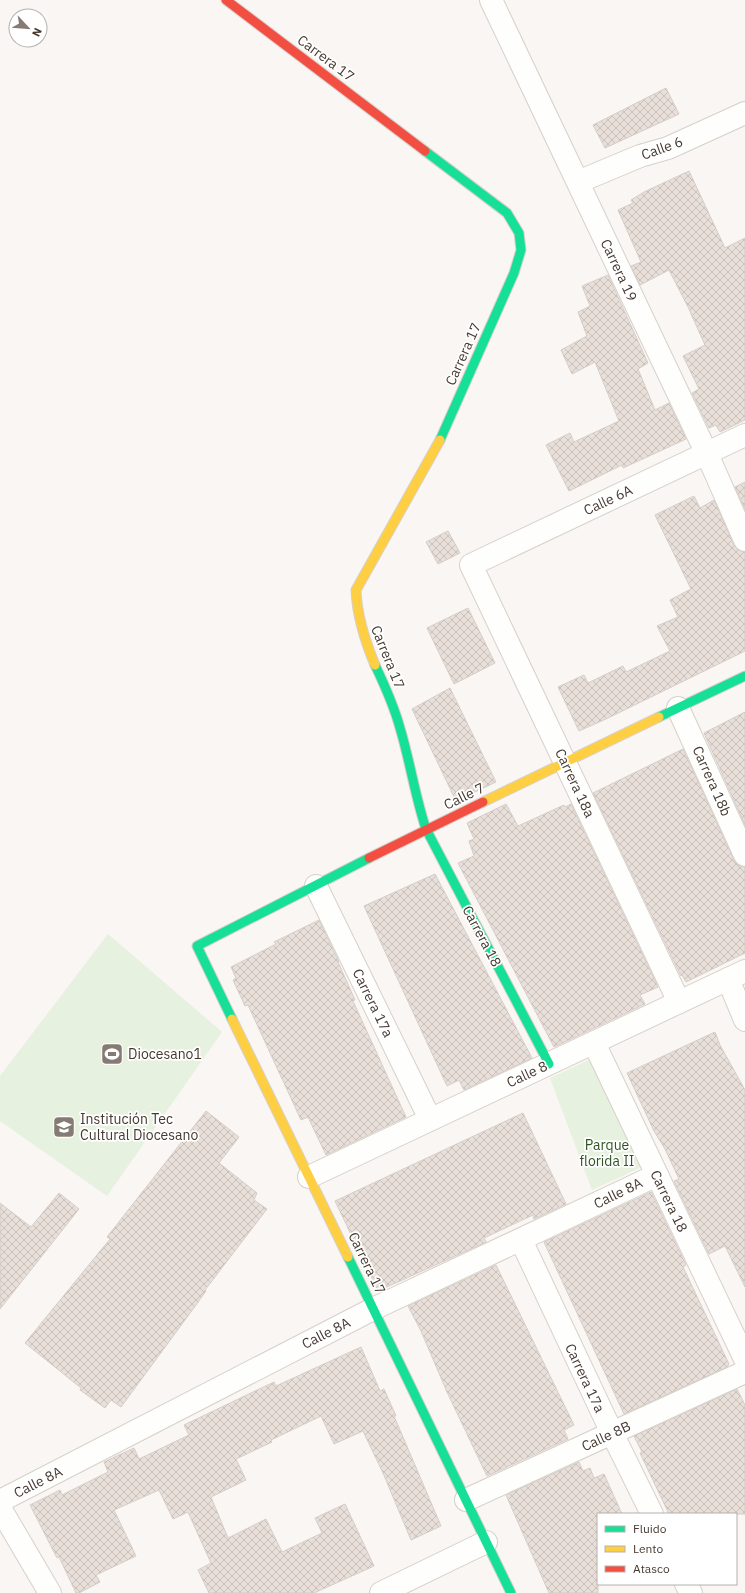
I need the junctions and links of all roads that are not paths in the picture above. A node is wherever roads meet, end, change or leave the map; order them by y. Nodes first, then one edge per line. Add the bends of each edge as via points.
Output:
1 (226, 0) edge
2 (491, 0) edge
3 (745, 113) edge
4 (578, 182) junction
5 (745, 435) edge
6 (706, 454) junction
7 (745, 540) edge
8 (471, 565) joint
9 (745, 676) edge
10 (678, 708) junction
11 (565, 763) junction
12 (426, 829) junction
13 (745, 854) edge
14 (316, 886) junction
15 (197, 946) joint
16 (736, 975) edge
17 (679, 1002) junction
18 (745, 1020) edge
19 (594, 1042) junction
20 (549, 1064) junction
21 (430, 1120) junction
22 (657, 1175) junction
23 (309, 1177) junction
24 (521, 1240) junction
25 (373, 1309) junction
26 (745, 1359) edge
27 (745, 1372) edge
28 (612, 1433) junction
29 (466, 1500) junction
30 (0, 1501) edge
31 (0, 1508) edge
32 (652, 1513) edge
33 (486, 1542) junction
34 (50, 1593) edge
35 (381, 1593) edge
36 (511, 1593) edge

1 - 12 street, Carrera 17 via 507,213 519,233 521,250 514,273 444,430 356,590 355,606 365,643 396,712 406,746 417,803
2 - 4 street, Carrera 19
3 - 4 street, Calle 6 via 668,148 640,156
4 - 6 street, Carrera 19
5 - 6 street, Calle 6A
6 - 7 street, Carrera 19
6 - 8 street, Calle 6A
8 - 11 street, Carrera 18a
9 - 10 street, Calle 7
10 - 11 street, Calle 7
10 - 13 street, Carrera 18b
11 - 12 street, Calle 7
11 - 17 street, Carrera 18a
12 - 14 street, Calle 7
12 - 20 street, Carrera 18
14 - 15 street, Calle 7
14 - 21 street, Carrera 17a
15 - 23 street, Carrera 17
16 - 17 street, Calle 8
16 - 18 street
17 - 19 street, Calle 8
19 - 20 street, Calle 8
19 - 22 street, Carrera 18
20 - 21 street, Calle 8
21 - 23 street, Calle 8
22 - 24 street, Calle 8A
22 - 26 street, Carrera 18
23 - 25 street, Carrera 17
24 - 25 street, Calle 8A
24 - 28 street, Carrera 17a
25 - 29 street, Carrera 17
25 - 30 street, Calle 8A
27 - 28 street, Calle 8B
28 - 29 street, Calle 8B
28 - 32 street, Carrera 17a
29 - 33 street, Carrera 17
31 - 34 street
33 - 35 street
33 - 36 street, Carrera 17

